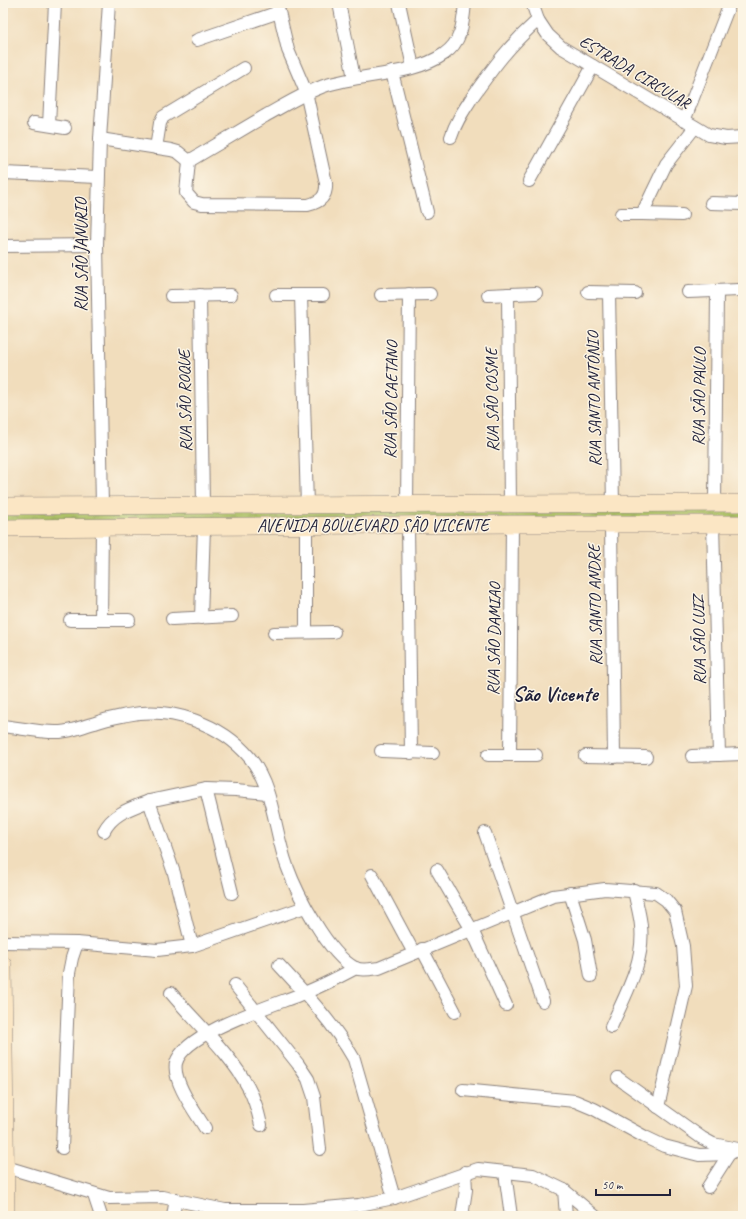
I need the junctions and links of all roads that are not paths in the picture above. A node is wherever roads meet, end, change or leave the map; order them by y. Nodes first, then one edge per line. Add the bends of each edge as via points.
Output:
1 (54, 3) edge
2 (109, 3) edge
3 (339, 3) edge
4 (399, 3) edge
5 (465, 3) edge
6 (532, 3) edge
7 (730, 3) edge
8 (278, 8) edge
9 (538, 20) junction
10 (196, 40) dead end
11 (593, 66) junction
12 (413, 67) junction
13 (244, 68) dead end
14 (392, 72) junction
15 (354, 78) junction
16 (306, 92) junction
17 (34, 123) dead end
18 (690, 124) junction
19 (50, 125) junction
20 (65, 128) dead end
21 (451, 137) dead end
22 (743, 138) edge
23 (100, 139) junction
24 (156, 148) junction
25 (189, 161) junction
26 (3, 173) edge
27 (98, 177) junction
28 (528, 182) dead end
29 (711, 203) dead end
30 (743, 204) edge
31 (427, 212) dead end
32 (621, 214) dead end
33 (642, 214) junction
34 (682, 215) dead end
35 (97, 245) junction
36 (3, 246) edge
37 (739, 290) dead end
38 (717, 291) junction
39 (588, 292) dead end
40 (688, 292) dead end
41 (536, 293) dead end
42 (609, 293) junction
43 (635, 293) dead end
44 (409, 294) junction
45 (430, 294) dead end
46 (508, 294) junction
47 (200, 295) junction
48 (231, 295) dead end
49 (276, 295) dead end
50 (301, 295) junction
51 (323, 295) dead end
52 (381, 295) dead end
53 (488, 295) dead end
54 (171, 296) dead end
55 (715, 503) junction
56 (743, 503) edge
57 (612, 504) junction
58 (407, 505) junction
59 (510, 505) junction
60 (3, 506) edge
61 (102, 506) junction
62 (203, 506) junction
63 (307, 506) junction
64 (512, 524) junction
65 (713, 524) junction
66 (743, 524) edge
67 (306, 525) junction
68 (408, 525) junction
69 (611, 525) junction
70 (102, 526) junction
71 (204, 526) junction
72 (3, 528) edge
73 (232, 616) dead end
74 (201, 618) junction
75 (172, 619) dead end
76 (70, 620) dead end
77 (102, 620) junction
78 (129, 620) dead end
79 (306, 632) junction
80 (334, 632) dead end
81 (274, 633) dead end
82 (3, 726) edge
83 (381, 751) dead end
84 (411, 753) junction
85 (433, 753) dead end
86 (742, 754) edge
87 (510, 755) junction
88 (536, 755) dead end
89 (719, 755) junction
90 (488, 756) dead end
91 (585, 756) dead end
92 (692, 756) dead end
93 (614, 757) junction
94 (646, 757) dead end
95 (206, 789) junction
96 (267, 793) junction
97 (149, 801) junction
98 (104, 831) dead end
99 (485, 833) dead end
100 (437, 870) dead end
101 (372, 875) dead end
102 (634, 890) junction
103 (232, 893) dead end
104 (570, 893) junction
105 (305, 907) junction
106 (513, 913) junction
107 (472, 930) junction
108 (3, 942) edge
109 (77, 943) junction
110 (192, 946) junction
111 (418, 951) junction
112 (3, 964) edge
113 (279, 965) dead end
114 (356, 968) junction
115 (590, 976) dead end
116 (235, 985) dead end
117 (171, 993) dead end
118 (306, 993) junction
119 (543, 1001) dead end
120 (506, 1005) dead end
121 (256, 1012) junction
122 (455, 1012) dead end
123 (611, 1027) dead end
124 (206, 1033) junction
125 (618, 1078) dead end
126 (463, 1090) dead end
127 (658, 1108) junction
128 (261, 1125) dead end
129 (205, 1128) dead end
130 (62, 1148) dead end
131 (320, 1149) dead end
132 (736, 1151) edge
133 (6, 1167) junction
134 (465, 1172) junction
135 (505, 1173) junction
136 (708, 1187) dead end
137 (564, 1190) junction
138 (94, 1195) junction
139 (394, 1198) junction
140 (176, 1199) junction
141 (225, 1213) edge
142 (283, 1213) edge
143 (6, 1216) edge
144 (101, 1216) edge
145 (173, 1216) edge
146 (462, 1216) edge
147 (511, 1216) edge
148 (566, 1216) edge
149 (595, 1216) edge

1 - 19 street
2 - 23 street, RUA SĀO JANURIO
3 - 15 street
4 - 12 street
5 - 12 street via 463,26 459,38 452,47 434,60
6 - 9 street, ESTRADA CIRCULAR
7 - 18 street
8 - 10 street
8 - 16 street via 288,50
9 - 11 street, ESTRADA CIRCULAR via 548,35 561,47
9 - 21 street via 514,41 496,63 457,120
11 - 18 street, ESTRADA CIRCULAR
11 - 28 street
12 - 14 street
13 - 24 street via 163,117
14 - 15 street
14 - 31 street
15 - 16 street
16 - 25 street
16 - 25 street via 327,191 316,203 308,205 194,202 186,193
17 - 19 street
18 - 22 street, ESTRADA CIRCULAR via 709,135
18 - 33 street via 666,164
19 - 20 street
23 - 24 street
23 - 27 street, RUA SĀO JANURIO
24 - 25 street via 178,152
26 - 27 street
27 - 35 street, RUA SĀO JANURIO
29 - 30 street
32 - 33 street
33 - 34 street
35 - 36 street
35 - 61 street, RUA SĀO JANURIO
37 - 38 street
38 - 40 street
38 - 55 street, RUA SĀO PAULO
39 - 42 street
41 - 46 street
42 - 43 street
42 - 57 street, RUA SANTO ANTÔNIO
44 - 45 street
44 - 52 street
44 - 58 street, RUA SĀO CAETANO
46 - 53 street
46 - 59 street, RUA SĀO COSME
47 - 48 street
47 - 54 street
47 - 62 street, RUA SĀO ROQUE
49 - 50 street
50 - 51 street
50 - 63 street
55 - 56 street, AVENIDA BOULEVARD SÃO VICENTE
55 - 57 street, AVENIDA BOULEVARD SÃO VICENTE
57 - 59 street, AVENIDA BOULEVARD SÃO VICENTE
58 - 59 street, AVENIDA BOULEVARD SÃO VICENTE
58 - 63 street, AVENIDA BOULEVARD SÃO VICENTE
60 - 61 street, AVENIDA BOULEVARD SÃO VICENTE
61 - 62 street, AVENIDA BOULEVARD SÃO VICENTE
62 - 63 street, AVENIDA BOULEVARD SÃO VICENTE
64 - 68 street, AVENIDA BOULEVARD SÃO VICENTE
64 - 69 street, AVENIDA BOULEVARD SÃO VICENTE
64 - 87 street, RUA SĀO DAMIAO
65 - 66 street, AVENIDA BOULEVARD SÃO VICENTE
65 - 69 street, AVENIDA BOULEVARD SÃO VICENTE
65 - 89 street, RUA SĀO LUIZ
67 - 68 street, AVENIDA BOULEVARD SÃO VICENTE
67 - 71 street, AVENIDA BOULEVARD SÃO VICENTE
67 - 79 street
68 - 84 street
69 - 93 street, RUA SANTO ANDRE
70 - 71 street, AVENIDA BOULEVARD SÃO VICENTE
70 - 72 street, AVENIDA BOULEVARD SÃO VICENTE
70 - 77 street
71 - 74 street
73 - 74 street
74 - 75 street
76 - 77 street
77 - 78 street
79 - 80 street
79 - 81 street
82 - 96 street via 59,732 129,715 154,713 182,717 216,730 236,743 251,759
83 - 84 street
84 - 85 street
86 - 89 street
87 - 88 street
87 - 90 street
89 - 92 street
91 - 93 street
93 - 94 street
95 - 96 street
95 - 97 street
95 - 103 street
96 - 105 street via 287,866
97 - 98 street via 123,812 109,822
97 - 110 street via 174,873
99 - 106 street
100 - 107 street
101 - 111 street
102 - 104 street via 605,889
102 - 123 street via 641,926 641,947 636,969
102 - 127 street via 656,892 666,900 675,911 683,946 686,986
104 - 106 street via 553,896
104 - 115 street via 584,940
105 - 110 street
105 - 114 street via 341,956
106 - 107 street
106 - 119 street
107 - 111 street
107 - 120 street
108 - 109 street
109 - 110 street via 157,950
109 - 130 street via 69,973
111 - 114 street via 379,968
111 - 122 street
112 - 133 street
113 - 118 street
114 - 118 street
116 - 121 street
117 - 124 street
118 - 121 street
118 - 139 street via 345,1043 354,1059
121 - 124 street
121 - 131 street via 308,1079 314,1097
124 - 128 street via 248,1086
124 - 129 street via 181,1052 176,1064 176,1075
125 - 127 street
126 - 132 street via 576,1101 664,1146 700,1155
127 - 132 street via 702,1138
132 - 136 street
133 - 138 street
133 - 143 street
134 - 135 street via 478,1169
134 - 139 street
134 - 146 street via 466,1190
135 - 137 street via 533,1175
135 - 147 street
137 - 148 street
137 - 149 street
138 - 140 street via 109,1198
138 - 144 street
139 - 142 street
140 - 141 street
140 - 145 street
141 - 142 street

